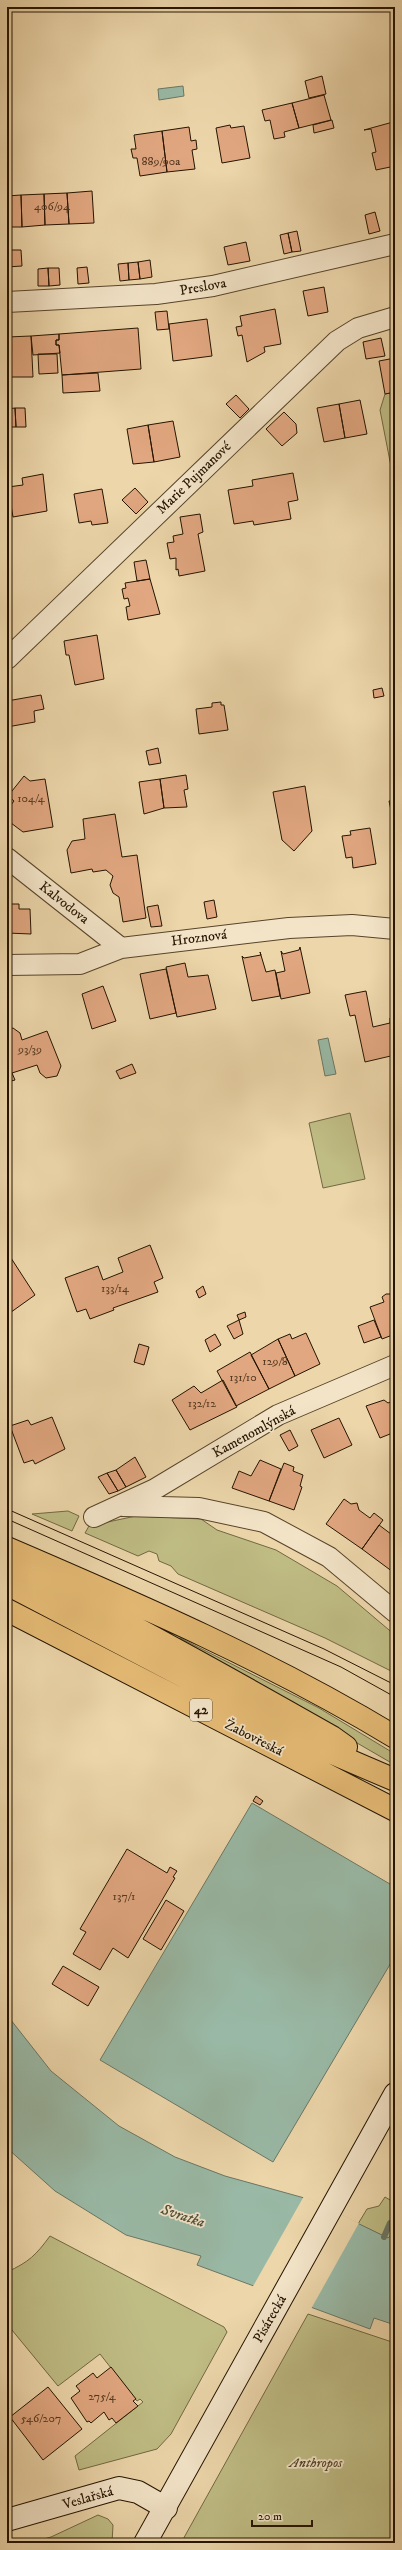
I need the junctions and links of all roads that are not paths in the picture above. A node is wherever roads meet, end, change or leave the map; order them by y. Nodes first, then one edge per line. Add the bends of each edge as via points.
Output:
1 (395, 244) edge
2 (7, 302) edge
3 (395, 317) edge
4 (7, 659) edge
5 (7, 858) edge
6 (395, 929) edge
7 (122, 948) junction
8 (7, 965) edge
9 (395, 1365) edge
10 (117, 1506) junction
11 (94, 1517) dead end
12 (7, 1548) edge
13 (7, 1562) edge
14 (7, 1584) edge
15 (7, 1610) edge
16 (395, 1612) edge
17 (395, 1737) edge
18 (388, 1777) edge
19 (395, 1810) edge
20 (395, 2094) edge
21 (166, 2508) junction
22 (7, 2520) edge
23 (145, 2543) edge

1 - 2 street, Preslova via 213,286 156,294
3 - 4 street, Marie Pujmanové via 358,328 337,341
5 - 7 street, Kalvodova
6 - 7 street, Hroznová via 352,925 289,928
7 - 8 street, Hroznová via 80,964
9 - 10 street, Kamenomlýnská via 278,1416 155,1489
10 - 11 street
10 - 16 street via 199,1508 264,1522 329,1557
12 - 17 highway via 176,1621 316,1692
13 - 18 highway, 42 via 106,1611 221,1674 332,1737
14 - 18 highway, 42 via 325,1750
15 - 19 highway, Žabovřeská / 42
20 - 21 street, Pisárecká
21 - 22 street, Veslařská via 138,2492 118,2488
21 - 23 street, Pisárecká

